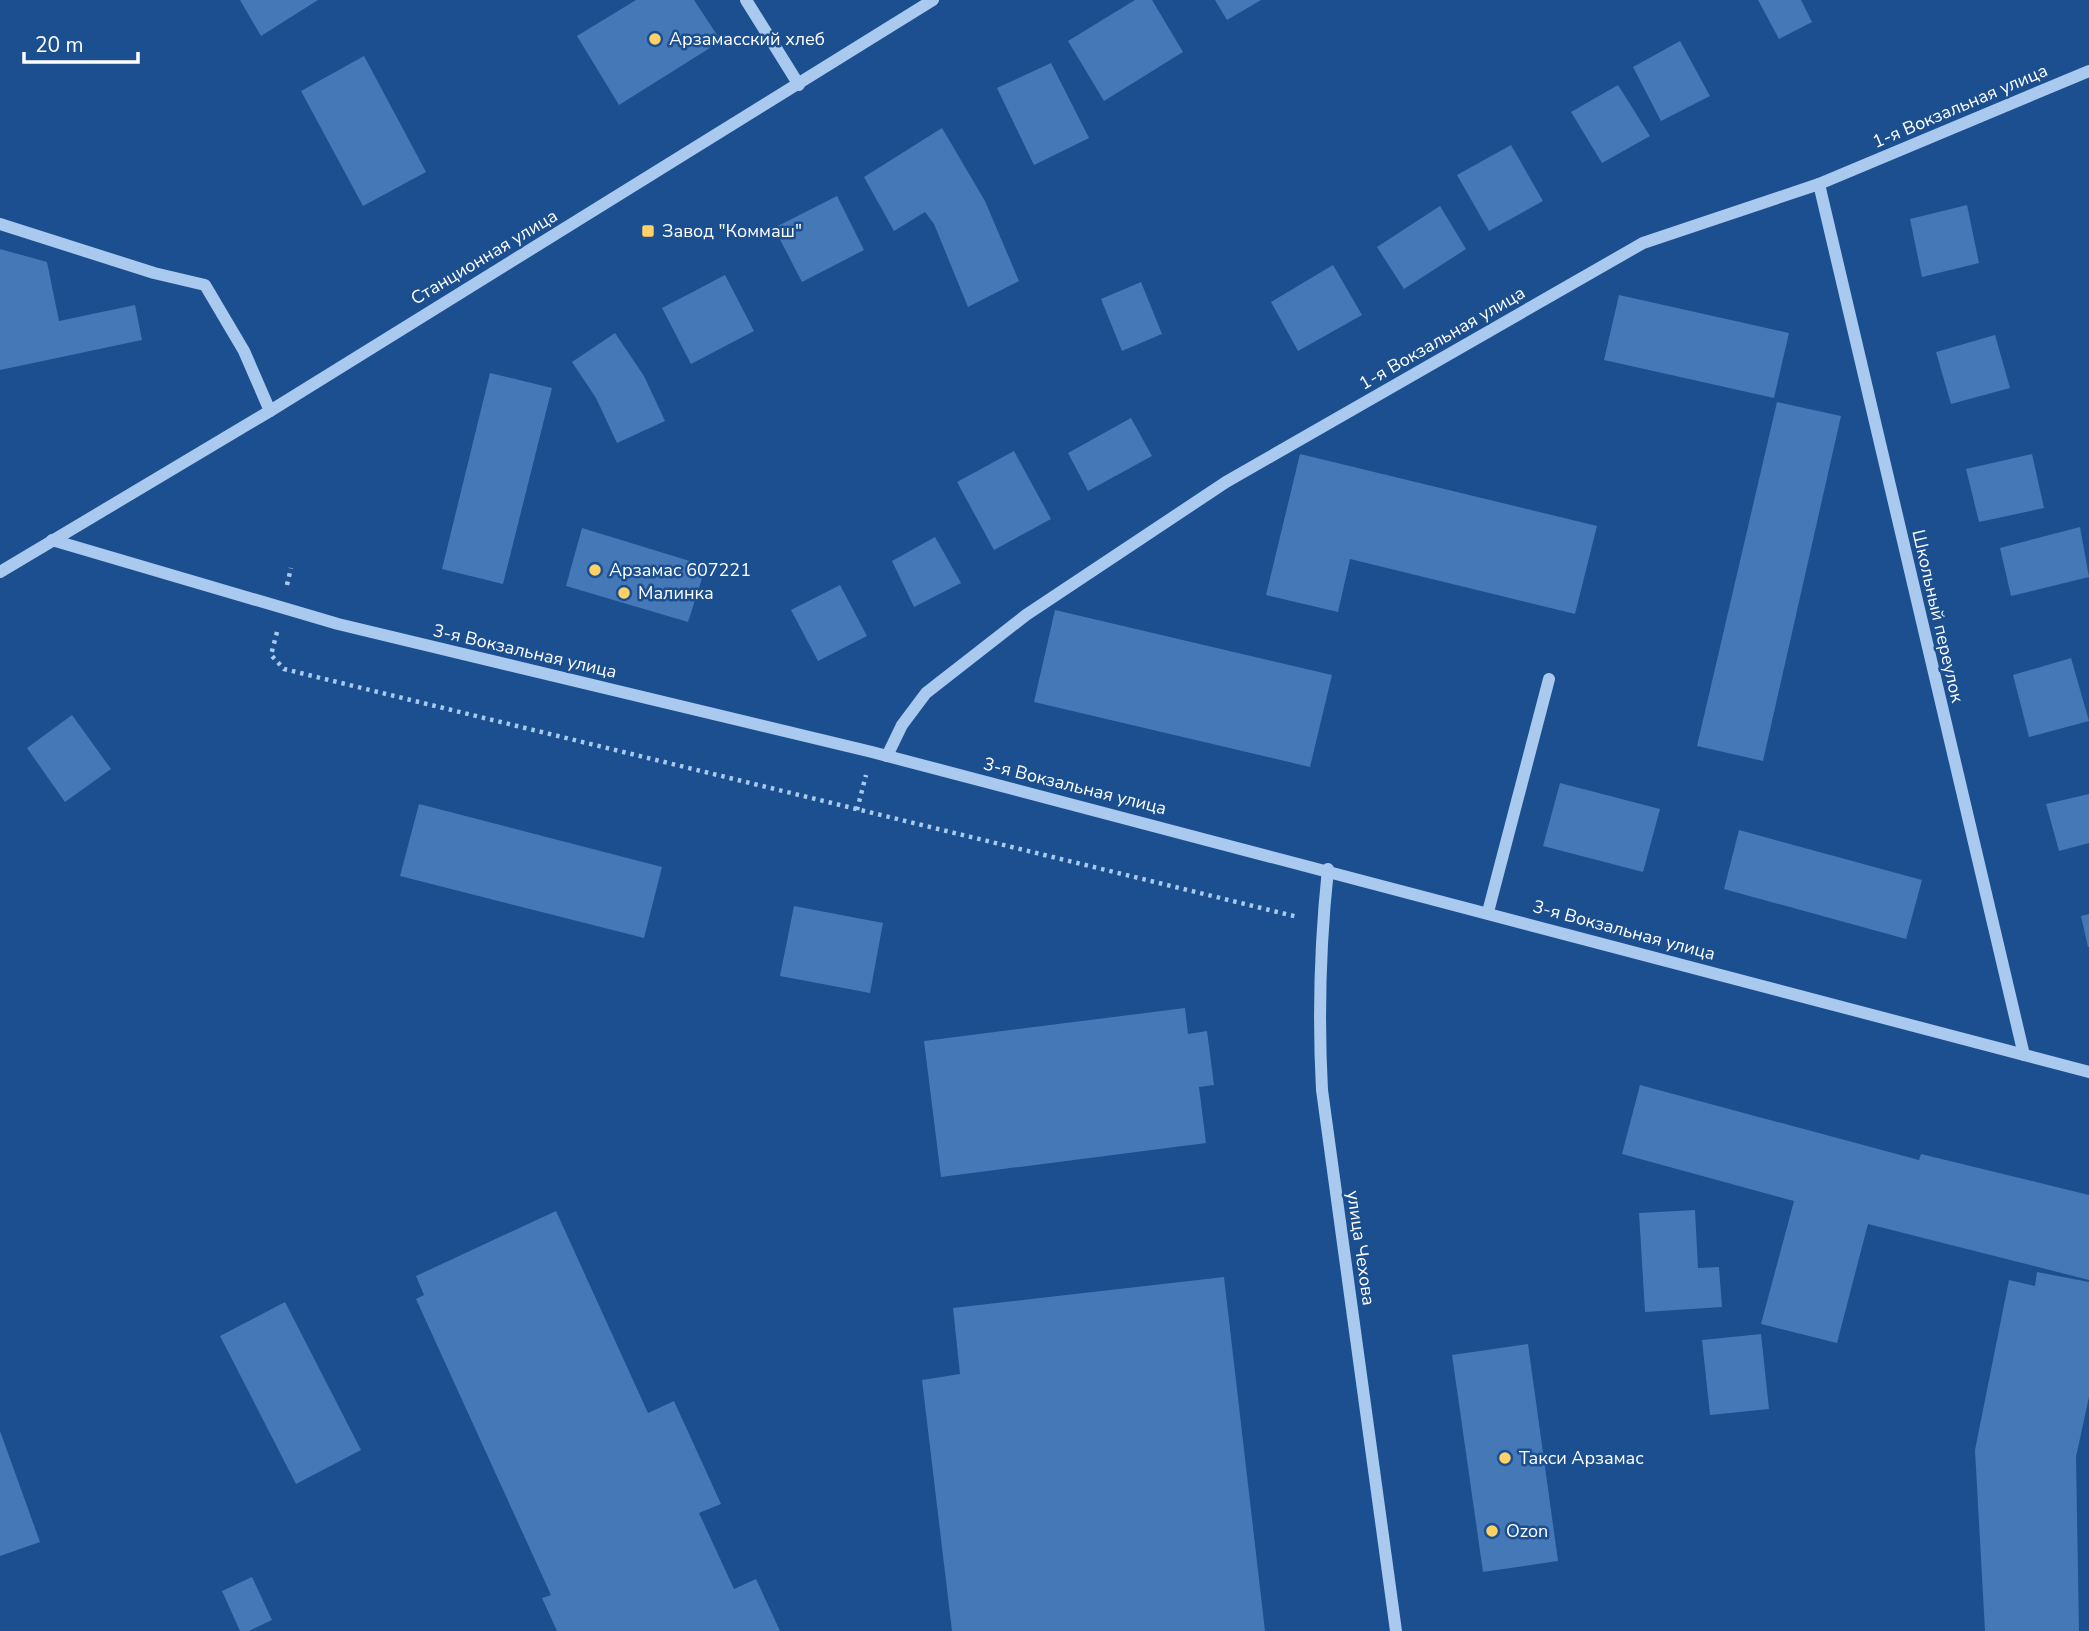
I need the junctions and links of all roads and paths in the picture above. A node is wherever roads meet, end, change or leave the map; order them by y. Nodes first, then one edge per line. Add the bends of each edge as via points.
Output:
1 (746, 0) edge
2 (933, 0) edge
3 (2089, 71) edge
4 (799, 85) junction
5 (1819, 184) junction
6 (0, 225) edge
7 (270, 411) junction
8 (52, 540) junction
9 (291, 568) dead end
10 (0, 572) edge
11 (282, 608) junction
12 (1549, 679) dead end
13 (887, 756) junction
14 (1328, 869) junction
15 (1488, 912) junction
16 (1322, 923) junction
17 (2024, 1055) junction
18 (2089, 1072) edge
19 (1396, 1631) edge

1 - 4 street
2 - 4 street, Станционная улица
3 - 5 street, 1-я Вокзальная улица
4 - 7 street, Станционная улица
5 - 13 street, 1-я Вокзальная улица via 1643,243 1226,482 1027,615 926,693 902,724
5 - 17 street, Школьный переулок
6 - 7 street via 205,285 244,351
7 - 8 street, Станционная улица
8 - 10 street, Станционная улица
8 - 11 street, 3-я Вокзальная улица
9 - 11 path
11 - 13 street, 3-я Вокзальная улица
11 - 16 path via 271,655 284,669
12 - 15 street
13 - 14 street, 3-я Вокзальная улица
14 - 15 street, 3-я Вокзальная улица
14 - 16 street, улица Чехова
15 - 17 street, 3-я Вокзальная улица
16 - 19 street, улица Чехова via 1318,1020 1322,1090
17 - 18 street, 3-я Вокзальная улица

